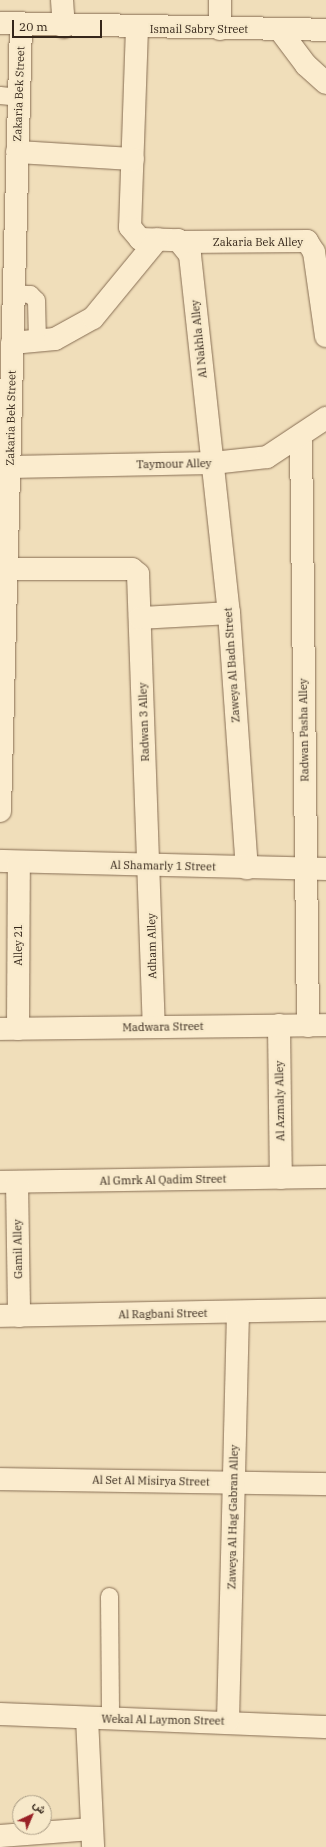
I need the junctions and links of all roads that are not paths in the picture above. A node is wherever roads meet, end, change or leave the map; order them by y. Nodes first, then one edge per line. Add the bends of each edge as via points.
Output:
1 (62, 0) edge
2 (220, 0) edge
3 (11, 24) edge
4 (64, 27) junction
5 (137, 28) junction
6 (220, 29) junction
7 (279, 29) junction
8 (326, 30) edge
9 (326, 83) edge
10 (9, 96) edge
11 (17, 152) junction
12 (133, 159) junction
13 (7, 235) edge
14 (158, 239) junction
15 (182, 242) junction
16 (14, 293) junction
17 (326, 336) edge
18 (37, 342) junction
19 (12, 343) junction
20 (326, 418) edge
21 (300, 435) junction
22 (5, 442) edge
23 (213, 463) junction
24 (10, 467) junction
25 (7, 569) junction
26 (229, 614) junction
27 (140, 618) junction
28 (0, 811) edge
29 (9, 861) edge
30 (150, 865) junction
31 (247, 868) junction
32 (316, 869) edge
33 (279, 1025) junction
34 (317, 1025) edge
35 (154, 1027) junction
36 (9, 1029) edge
37 (326, 1177) edge
38 (281, 1178) junction
39 (8, 1182) edge
40 (326, 1310) edge
41 (238, 1312) junction
42 (10, 1316) edge
43 (0, 1479) edge
44 (234, 1482) junction
45 (326, 1484) edge
46 (109, 1596) dead end
47 (0, 1714) edge
48 (87, 1718) junction
49 (110, 1719) junction
50 (228, 1721) junction
51 (326, 1727) edge
52 (0, 1836) edge
53 (92, 1838) edge

1 - 4 street
2 - 6 street
3 - 4 street, Ismail Sabry Street
3 - 10 street, Zakaria Bek Street
4 - 5 street, Ismail Sabry Street
5 - 6 street, Ismail Sabry Street
5 - 12 street
6 - 7 street, Ismail Sabry Street
7 - 8 street, Ismail Sabry Street
7 - 9 street via 306,64
10 - 11 street, Zakaria Bek Street
11 - 12 street
11 - 13 street, Zakaria Bek Street
12 - 14 street via 131,231 140,239
13 - 16 street, Zakaria Bek Street
14 - 15 street
14 - 18 street via 93,318 55,339
15 - 17 street, Zakaria Bek Alley via 307,241 314,252
15 - 23 street, Al Nakhla Alley via 190,255
16 - 18 lane via 30,294 36,300
16 - 19 street, Zakaria Bek Street
18 - 19 street
19 - 22 street, Zakaria Bek Street
20 - 21 street, Taymour Alley
21 - 23 street, Taymour Alley via 266,457
21 - 32 street, Radwan Pasha Alley
22 - 24 street, Zakaria Bek Street
23 - 24 street, Taymour Alley
23 - 26 street, Zaweya Al Badn Street
24 - 25 street, Zakaria Bek Street
25 - 27 street, Radwan 3 Alley via 132,569 139,579
25 - 28 street, Zakaria Bek Street
26 - 27 street
26 - 31 street, Zaweya Al Badn Street
27 - 30 street, Radwan 3 Alley
29 - 30 street, Al Shamarly 1 Street
29 - 36 street, Alley 21
30 - 31 street, Al Shamarly 1 Street
30 - 35 street, Adham Alley
31 - 32 street, Al Shamarly 1 Street
32 - 34 street, Radwan Pasha Alley
33 - 34 street, Madwara Street
33 - 35 street, Madwara Street
33 - 38 street, Al Azmaly Alley
35 - 36 street, Madwara Street
37 - 38 street, Al Gmrk Al Qadim Street
38 - 39 street, Al Gmrk Al Qadim Street
39 - 42 street, Gamil Alley
40 - 41 street, Al Ragbani Street
41 - 42 street, Al Ragbani Street
41 - 44 street, Zaweya Al Hag Gabran Alley
43 - 44 street, Al Set Al Misirya Street
44 - 45 street, Al Set Al Misirya Street
44 - 50 street, Zaweya Al Hag Gabran Alley
46 - 49 lane
47 - 48 street, Wekal Al Laymon Street
48 - 49 street, Wekal Al Laymon Street
48 - 53 street
49 - 50 street, Wekal Al Laymon Street
50 - 51 street, Wekal Al Laymon Street
52 - 53 street

